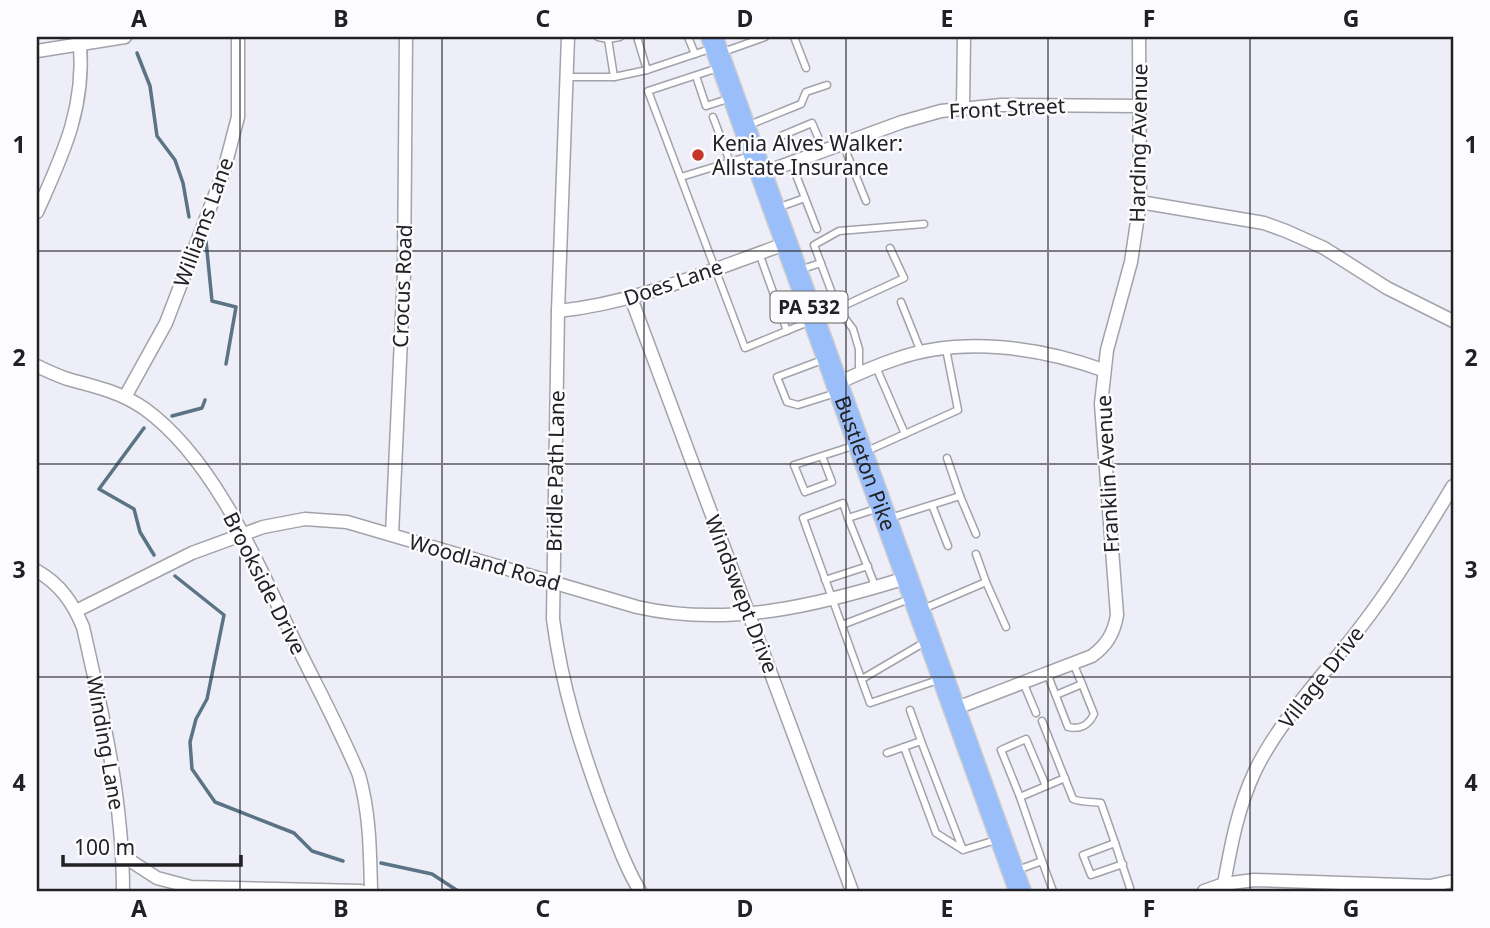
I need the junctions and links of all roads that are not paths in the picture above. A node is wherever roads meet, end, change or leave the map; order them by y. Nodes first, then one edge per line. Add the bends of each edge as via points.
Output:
1 (125, 37) edge
2 (238, 37) edge
3 (406, 37) edge
4 (568, 37) edge
5 (598, 37) edge
6 (620, 37) edge
7 (637, 37) edge
8 (688, 37) edge
9 (765, 37) edge
10 (794, 37) edge
11 (964, 37) edge
12 (1139, 37) edge
13 (608, 39) junction
14 (80, 44) junction
15 (37, 51) edge
16 (713, 52) edge
17 (806, 68) dead end
18 (647, 70) junction
19 (614, 76) junction
20 (696, 76) junction
21 (567, 77) junction
22 (827, 85) dead end
23 (733, 98) junction
24 (1139, 106) junction
25 (963, 107) junction
26 (713, 117) dead end
27 (744, 127) junction
28 (781, 136) dead end
29 (843, 144) junction
30 (824, 151) junction
31 (730, 162) junction
32 (791, 162) junction
33 (757, 164) junction
34 (681, 177) junction
35 (805, 198) junction
36 (866, 201) dead end
37 (1140, 202) junction
38 (773, 209) junction
39 (37, 212) edge
40 (924, 224) dead end
41 (817, 229) dead end
42 (785, 244) junction
43 (890, 248) dead end
44 (759, 253) junction
45 (821, 263) junction
46 (716, 268) junction
47 (796, 272) junction
48 (631, 298) junction
49 (901, 302) dead end
50 (838, 309) junction
51 (558, 311) junction
52 (813, 320) junction
53 (1453, 321) edge
54 (787, 331) junction
55 (946, 349) junction
56 (921, 352) junction
57 (827, 358) junction
58 (37, 366) edge
59 (876, 367) junction
60 (1103, 370) junction
61 (859, 374) junction
62 (837, 388) junction
63 (125, 397) junction
64 (905, 434) junction
65 (859, 449) junction
66 (822, 456) junction
67 (947, 458) dead end
68 (1453, 486) edge
69 (960, 496) junction
70 (932, 505) junction
71 (883, 514) junction
72 (848, 518) junction
73 (976, 534) dead end
74 (242, 535) junction
75 (392, 535) junction
76 (948, 546) dead end
77 (976, 555) dead end
78 (868, 566) junction
79 (37, 571) edge
80 (825, 580) junction
81 (553, 581) junction
82 (986, 582) junction
83 (876, 588) junction
84 (913, 595) junction
85 (832, 600) junction
86 (76, 611) junction
87 (750, 614) junction
88 (842, 625) junction
89 (1006, 627) dead end
90 (929, 639) junction
91 (1073, 663) junction
92 (1047, 673) junction
93 (862, 678) junction
94 (943, 678) junction
95 (1023, 682) junction
96 (1082, 684) junction
97 (1056, 695) junction
98 (954, 709) junction
99 (910, 710) dead end
100 (1036, 713) dead end
101 (1042, 721) dead end
102 (921, 741) junction
103 (904, 747) junction
104 (887, 753) dead end
105 (1065, 778) junction
106 (1046, 786) junction
107 (1020, 797) junction
108 (1001, 838) junction
109 (1115, 842) junction
110 (963, 850) junction
111 (123, 856) junction
112 (1042, 861) junction
113 (1123, 864) junction
114 (1017, 881) edge
115 (1453, 881) edge
116 (1215, 888) edge
117 (210, 889) edge
118 (123, 891) edge
119 (361, 891) edge
120 (371, 891) edge
121 (640, 891) edge
122 (852, 891) edge
123 (1053, 891) edge
124 (1132, 891) edge

1 - 14 street
2 - 63 street, Williams Lane via 238,117 223,174 166,323
3 - 75 street, Crocus Road via 404,273
4 - 21 street, Bridle Path Lane
5 - 13 lane
6 - 13 lane
7 - 18 lane
8 - 16 lane
9 - 16 lane
10 - 17 lane
11 - 25 street
12 - 24 street, Harding Avenue
13 - 19 lane
14 - 15 street
14 - 39 street via 74,122
16 - 18 lane
16 - 20 lane
16 - 23 main road, Bustleton Pike / PA 532
18 - 19 lane
19 - 21 lane
20 - 23 lane via 706,106
20 - 34 lane via 648,91
21 - 51 street, Bridle Path Lane
22 - 27 lane via 806,92 801,104
23 - 27 main road, Bustleton Pike / PA 532
24 - 25 street, Front Street
24 - 37 street, Harding Avenue
25 - 29 street, Front Street via 921,116
26 - 31 lane
27 - 33 main road, Bustleton Pike / PA 532
28 - 30 lane via 813,123
29 - 30 street, Front Street
29 - 36 lane
30 - 32 street, Front Street
31 - 33 lane
31 - 34 lane
32 - 33 street, Front Street
32 - 35 lane
33 - 38 main road, Bustleton Pike / PA 532
34 - 46 lane
35 - 38 lane
35 - 41 lane
37 - 53 street via 1264,223 1286,231
37 - 60 street, Harding Avenue via 1131,262
38 - 42 main road, Bustleton Pike / PA 532
40 - 45 lane via 839,231 814,245
42 - 44 street, Does Lane
42 - 47 main road, Bustleton Pike / PA 532
43 - 50 lane via 904,278
44 - 46 street, Does Lane
44 - 54 lane
45 - 47 lane
45 - 50 lane
46 - 48 street, Does Lane
46 - 54 lane via 745,348
47 - 52 main road, Bustleton Pike / PA 532
48 - 51 street, Does Lane
48 - 87 street, Windswept Drive
49 - 56 lane
50 - 52 lane
50 - 61 lane via 853,329
51 - 81 street, Bridle Path Lane
52 - 54 lane
52 - 57 main road, Bustleton Pike / PA 532
55 - 56 street, Franklin Avenue
55 - 60 street, Franklin Avenue via 997,347 1039,352
55 - 64 lane via 958,410
56 - 59 street, Franklin Avenue
57 - 62 main road, Bustleton Pike / PA 532
57 - 62 lane via 777,377 787,402 798,405
58 - 63 street, Brookside Drive
59 - 61 street, Franklin Avenue
59 - 64 lane
60 - 91 street, Franklin Avenue via 1101,425 1117,615 1115,628 1100,650
61 - 62 street, Franklin Avenue
62 - 65 main road, Bustleton Pike / PA 532
63 - 74 street, Brookside Drive via 153,415 181,443 214,484
64 - 65 lane
65 - 66 lane
65 - 71 main road, Bustleton Pike / PA 532
66 - 66 lane via 794,465 805,492 832,482
67 - 69 lane
68 - 116 street, Village Drive via 1362,626 1265,752 1240,807
69 - 70 lane
69 - 73 lane
70 - 71 lane
70 - 76 lane
71 - 72 lane
71 - 84 main road, Bustleton Pike / PA 532
72 - 78 lane
72 - 80 lane via 843,503 803,518
74 - 75 street, Woodland Road via 305,519 347,522
74 - 86 street, Woodland Road via 192,553
74 - 120 street, Brookside Drive via 359,775 370,827
75 - 81 street, Woodland Road
77 - 82 lane
78 - 80 lane
78 - 83 lane
79 - 86 street, Winding Lane via 66,595
80 - 85 lane
81 - 87 street, Woodland Road via 672,614
81 - 121 street, Bridle Path Lane via 558,656 575,729
82 - 84 lane
82 - 89 lane
83 - 84 street, Woodland Road
83 - 85 street, Woodland Road
84 - 88 lane
84 - 90 main road, Bustleton Pike / PA 532
85 - 87 street, Woodland Road
85 - 88 lane
86 - 111 street, Winding Lane via 104,722
87 - 122 street, Windswept Drive
88 - 93 lane
90 - 93 lane
90 - 94 main road, Bustleton Pike / PA 532
91 - 92 street, Franklin Avenue
91 - 96 lane
92 - 95 street, Franklin Avenue
92 - 97 lane
93 - 94 lane via 870,702
94 - 98 main road, Bustleton Pike / PA 532
95 - 98 street, Franklin Avenue
95 - 100 lane
96 - 97 lane
96 - 97 lane via 1094,714 1090,723 1076,729 1068,727
98 - 108 main road, Bustleton Pike / PA 532
99 - 102 lane
101 - 105 lane
102 - 103 lane
102 - 110 lane
103 - 104 lane
103 - 110 lane via 936,833
105 - 106 lane
105 - 109 lane via 1073,799 1101,803
106 - 107 lane
106 - 107 lane via 1026,739 1001,750
107 - 112 lane
108 - 110 lane
108 - 114 main road, Bustleton Pike / PA 532
109 - 113 lane
109 - 113 lane via 1083,855 1091,875
111 - 117 street via 157,878
111 - 118 street, Winding Lane
112 - 114 lane
112 - 123 lane
113 - 124 lane
115 - 116 street via 1430,886 1254,880
117 - 119 street

